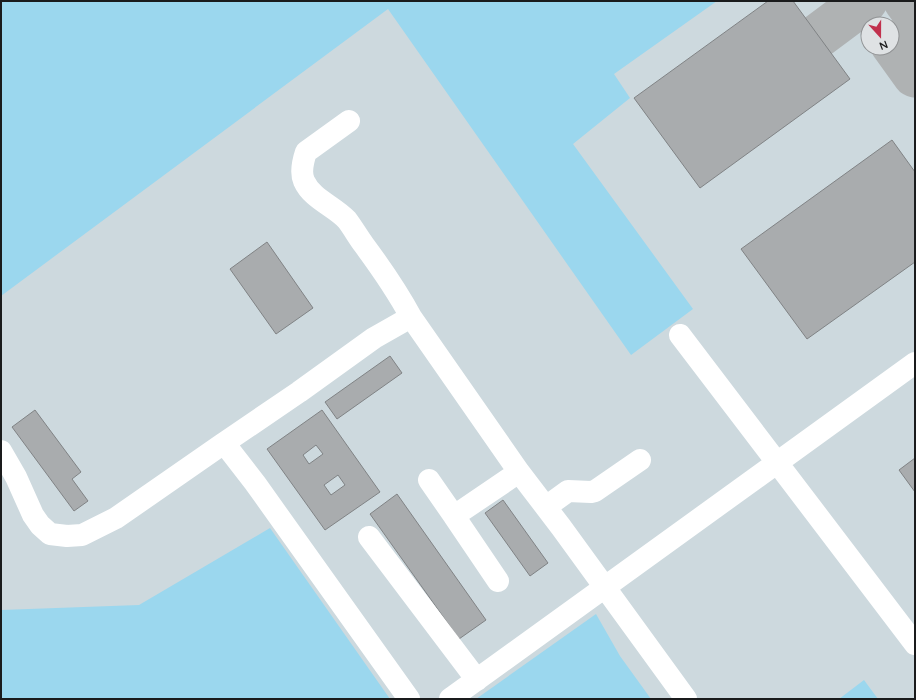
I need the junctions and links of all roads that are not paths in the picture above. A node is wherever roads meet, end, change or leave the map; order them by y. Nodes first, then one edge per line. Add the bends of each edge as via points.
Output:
1 (349, 121) dead end
2 (411, 317) junction
3 (680, 335) dead end
4 (915, 363) edge
5 (224, 443) junction
6 (1, 451) edge
7 (640, 460) dead end
8 (778, 463) junction
9 (519, 472) junction
10 (429, 480) dead end
11 (8, 481) edge
12 (546, 507) junction
13 (454, 516) junction
14 (369, 537) dead end
15 (498, 580) dead end
16 (605, 587) junction
17 (915, 644) edge
18 (477, 680) junction
19 (409, 699) edge
20 (450, 699) edge
21 (686, 699) edge

1 - 2 lane via 306,152 302,168 305,182 311,192 346,220 385,273
2 - 5 lane via 374,338
2 - 9 lane
3 - 8 lane
4 - 8 lane
5 - 11 lane via 116,518 82,535 50,534 40,526 28,505
5 - 19 lane
6 - 11 lane
7 - 12 lane via 595,491 568,491
8 - 16 lane
8 - 17 lane
9 - 12 lane
9 - 13 lane
10 - 13 lane
12 - 16 lane
13 - 15 lane
14 - 18 lane
16 - 18 lane
16 - 21 lane
18 - 20 lane

